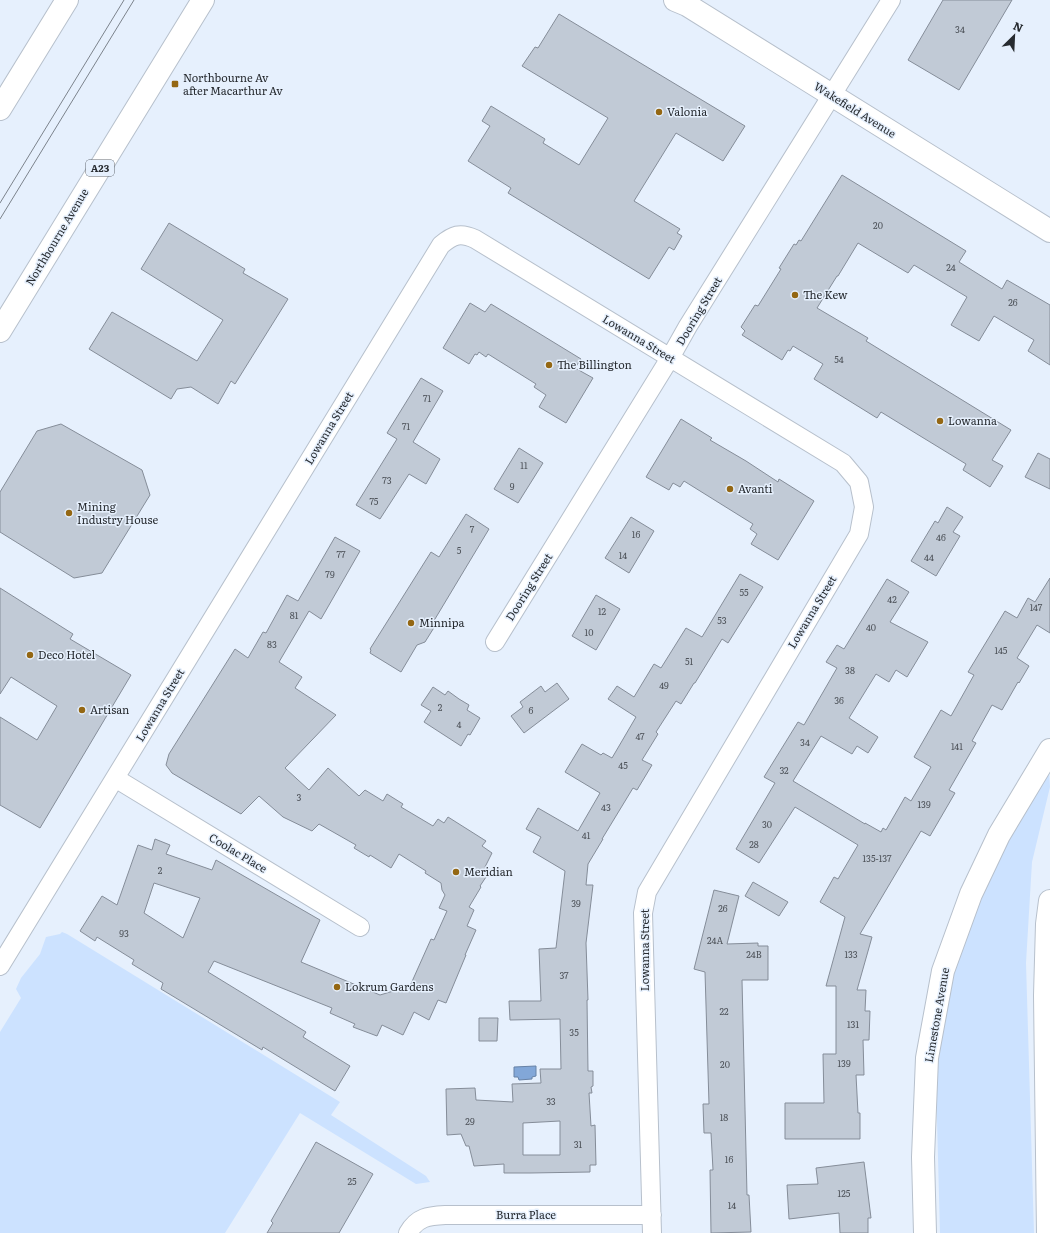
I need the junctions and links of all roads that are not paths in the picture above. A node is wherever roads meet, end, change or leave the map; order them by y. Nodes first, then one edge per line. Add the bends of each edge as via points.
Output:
1 (67, 0) edge
2 (203, 0) edge
3 (891, 0) edge
4 (681, 2) edge
5 (832, 96) junction
6 (0, 109) edge
7 (1023, 214) junction
8 (1050, 227) edge
9 (1050, 231) edge
10 (0, 331) edge
11 (670, 358) junction
12 (495, 642) dead end
13 (1050, 750) edge
14 (115, 778) junction
15 (1050, 901) edge
16 (360, 927) dead end
17 (0, 966) edge
18 (652, 1215) junction
19 (408, 1233) edge
20 (652, 1233) edge
21 (925, 1233) edge
22 (1048, 1233) edge

1 - 6 main road
2 - 10 main road, Northbourne Avenue / A23
3 - 5 street, Dooring Street
4 - 5 main road, Wakefield Avenue
5 - 7 main road, Wakefield Avenue
5 - 11 street, Dooring Street
7 - 8 main road, Wakefield Avenue
7 - 9 main road, Wakefield Avenue
11 - 12 street, Dooring Street
11 - 14 street, Lowanna Street via 475,239 459,235 440,245
11 - 18 street, Lowanna Street via 843,462 859,482 864,507 859,534 647,892 642,913
13 - 21 main road, Limestone Avenue via 999,836 971,894 943,971 927,1058
14 - 16 street, Coolac Place
14 - 17 street, Lowanna Street
15 - 22 main road via 1045,995
18 - 19 street, Burra Place via 427,1216 418,1220
18 - 20 street, Lowanna Street

